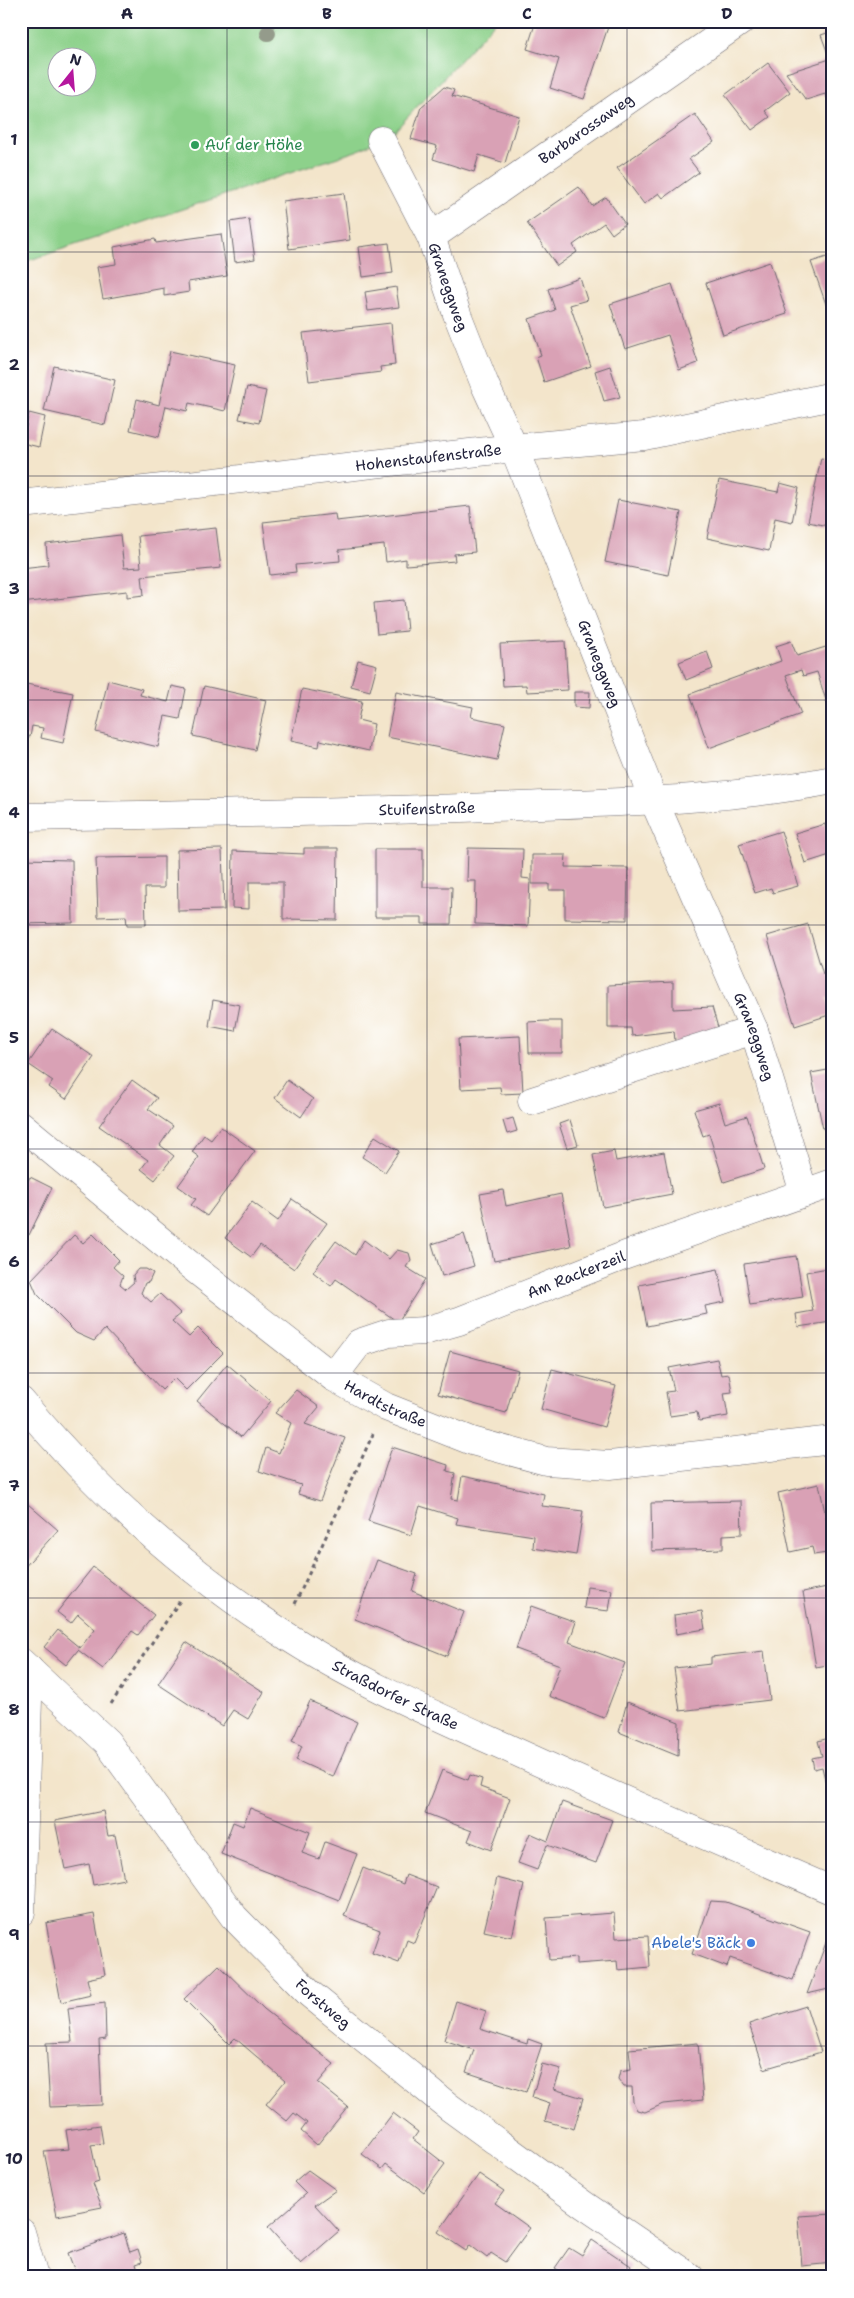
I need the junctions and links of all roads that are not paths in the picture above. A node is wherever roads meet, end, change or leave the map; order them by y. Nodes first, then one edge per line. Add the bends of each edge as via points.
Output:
1 (741, 21) edge
2 (381, 140) dead end
3 (431, 237) junction
4 (833, 396) edge
5 (514, 448) junction
6 (21, 504) edge
7 (833, 780) edge
8 (654, 801) junction
9 (21, 817) edge
10 (754, 1030) junction
11 (532, 1101) dead end
12 (21, 1125) edge
13 (833, 1183) edge
14 (804, 1194) junction
15 (333, 1377) junction
16 (21, 1401) edge
17 (833, 1440) edge
18 (25, 1666) edge
19 (833, 1891) edge
20 (21, 1912) edge
21 (21, 2232) edge
22 (34, 2277) edge
23 (690, 2277) edge

1 - 3 street, Barbarossaweg
2 - 3 street, Graneggweg
3 - 5 street, Graneggweg via 457,314
4 - 5 street, Hohenstaufenstraße via 644,436
5 - 6 street, Hohenstaufenstraße
5 - 8 street, Graneggweg
7 - 8 street, Stuifenstraße via 776,791
8 - 9 street, Stuifenstraße
8 - 10 street, Graneggweg
10 - 11 street
10 - 14 street, Graneggweg
12 - 15 street, Hardtstraße via 191,1266
13 - 14 street, Am Rackerzeil
14 - 15 street, Am Rackerzeil via 626,1256 459,1321 424,1331 389,1333 359,1343
15 - 17 street, Hardtstraße via 386,1407 472,1441 546,1461 610,1466
16 - 19 street, Straßdorfer Straße via 93,1481 156,1538 198,1574 282,1633 397,1699
18 - 20 street
18 - 23 street, Forstweg via 107,1742 234,1918 310,1994 449,2107 584,2206
21 - 22 street

